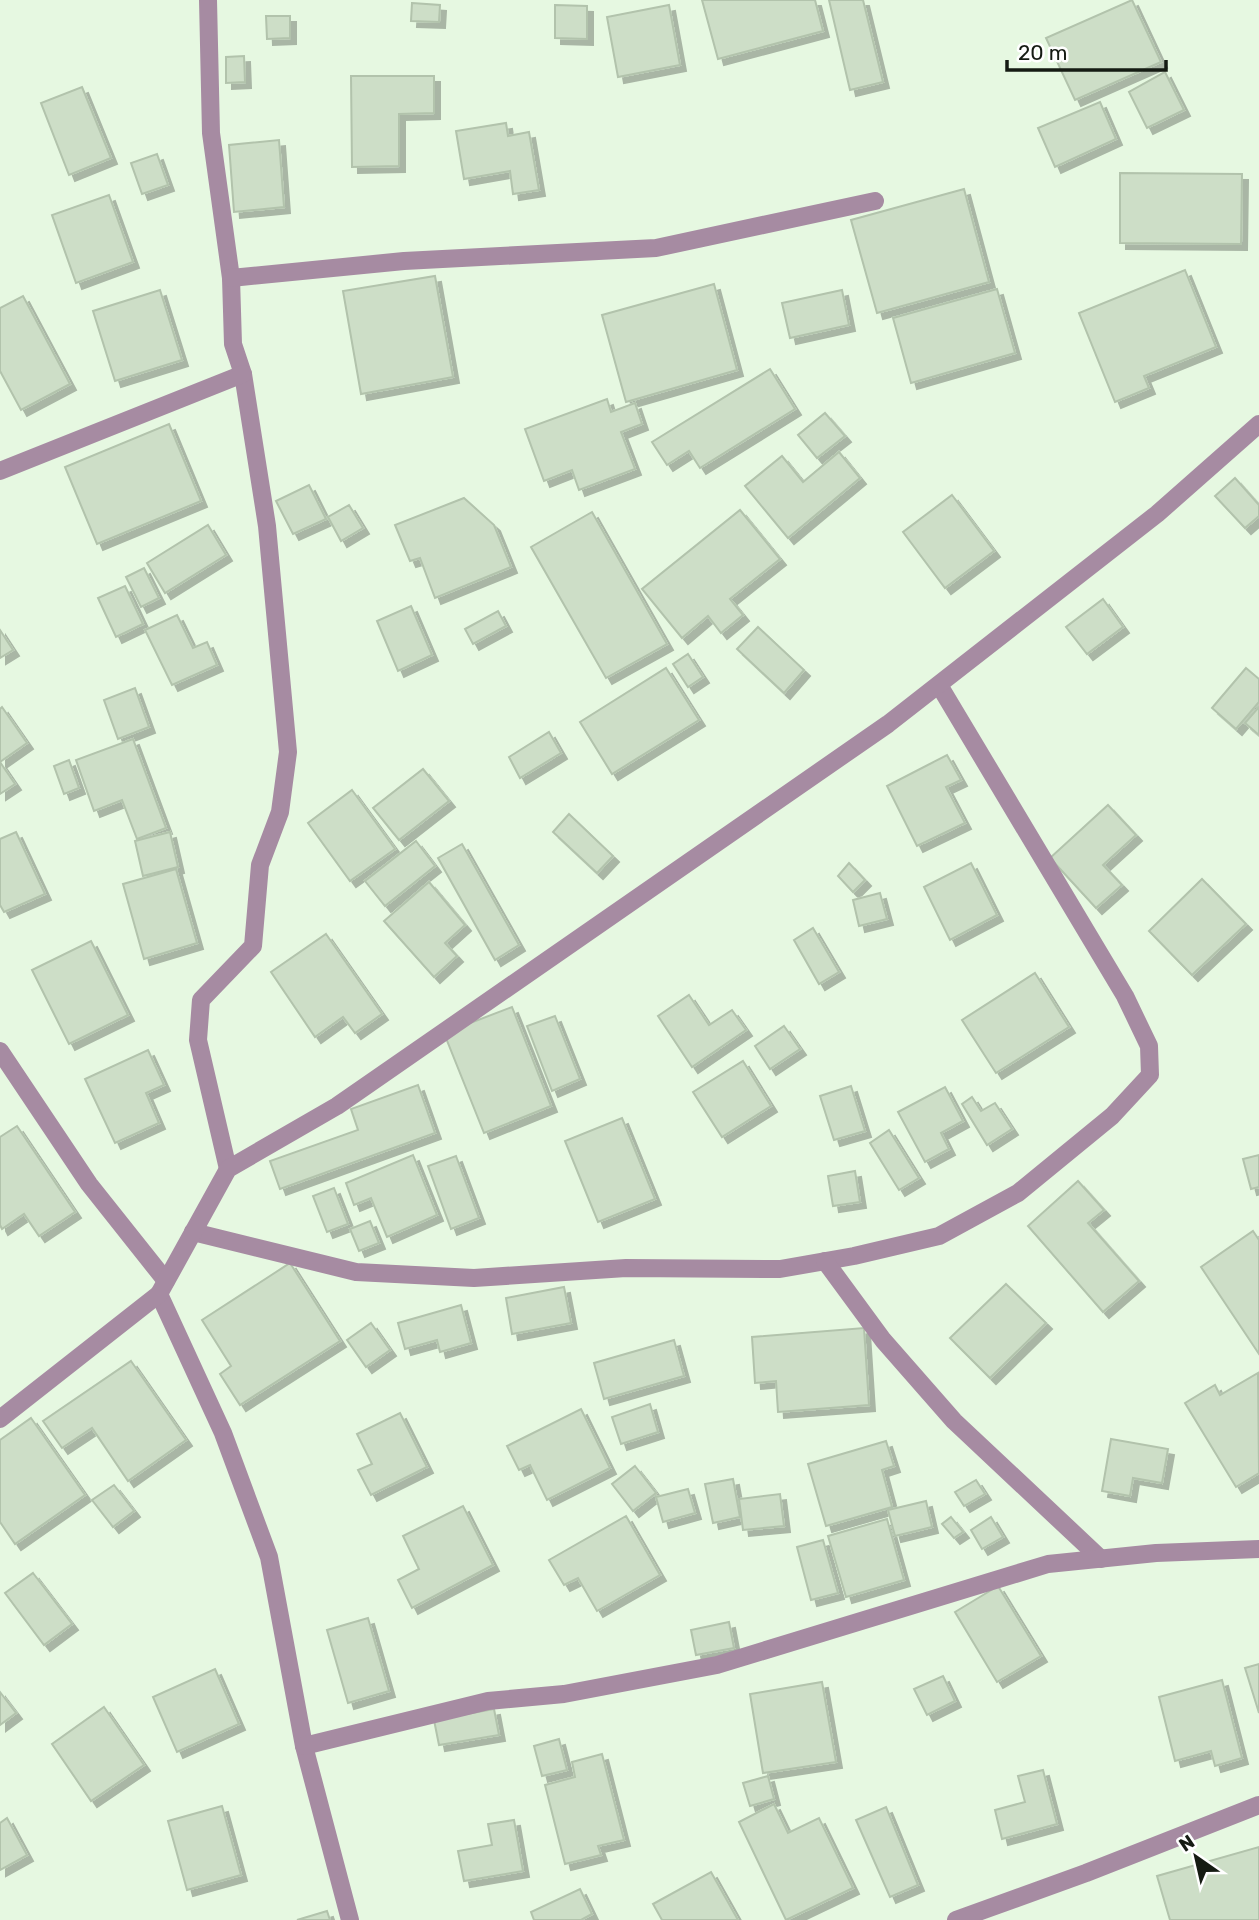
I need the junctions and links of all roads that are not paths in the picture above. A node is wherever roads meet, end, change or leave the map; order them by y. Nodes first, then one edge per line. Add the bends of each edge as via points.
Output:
1 (208, 0) edge
2 (875, 201) dead end
3 (230, 278) junction
4 (243, 374) junction
5 (1259, 424) edge
6 (0, 471) edge
7 (939, 685) junction
8 (0, 1051) edge
9 (228, 1169) junction
10 (193, 1232) junction
11 (824, 1261) junction
12 (162, 1287) junction
13 (2, 1414) edge
14 (1259, 1549) edge
15 (1101, 1559) junction
16 (304, 1746) junction
17 (1259, 1805) edge
18 (351, 1920) edge
19 (956, 1920) edge

1 - 3 street via 211,133
2 - 3 street via 656,248 404,261
3 - 4 street via 233,344
4 - 6 street
4 - 9 street via 267,526 288,752 280,812 260,865 253,946 201,1000 198,1040
5 - 7 street via 1157,514
7 - 9 street via 348,1098
7 - 11 street via 1125,996 1149,1046 1150,1075 1112,1116 1018,1193 939,1236
8 - 12 street
9 - 10 street
10 - 11 street via 356,1272 474,1278 626,1268 779,1269
10 - 12 street
11 - 15 street via 954,1421
12 - 13 street
12 - 16 street via 269,1557
14 - 15 street
15 - 16 street via 1048,1564 717,1665 564,1694 488,1701
16 - 18 street
17 - 19 street

